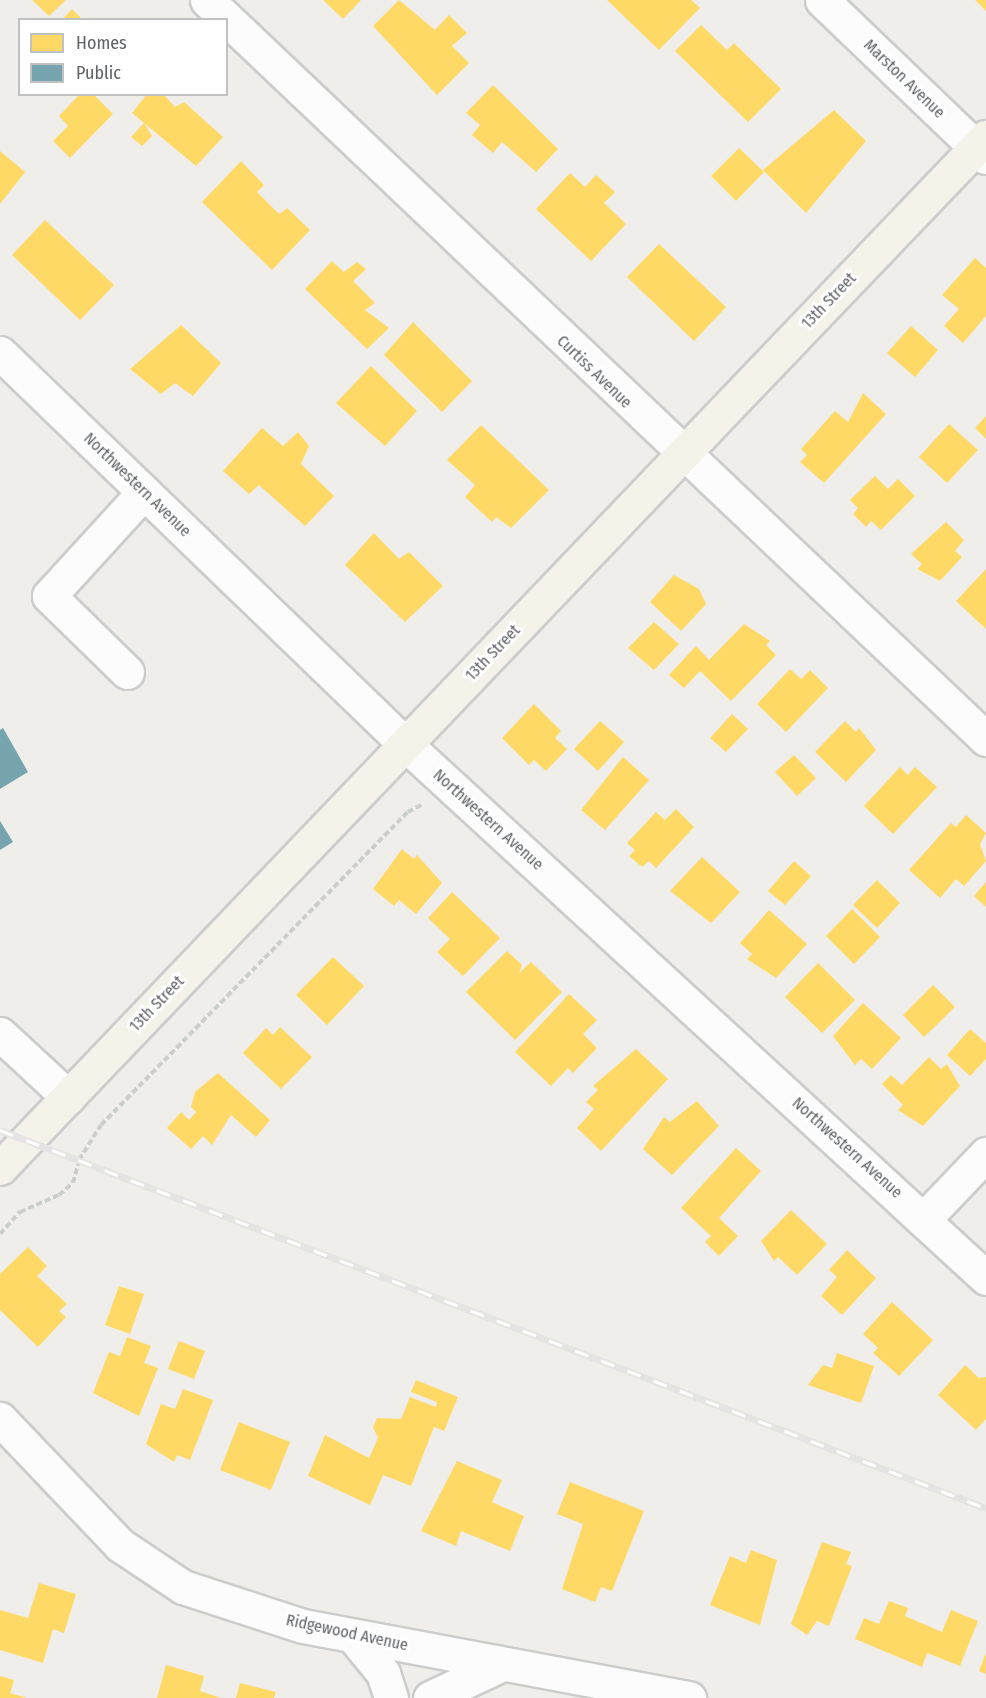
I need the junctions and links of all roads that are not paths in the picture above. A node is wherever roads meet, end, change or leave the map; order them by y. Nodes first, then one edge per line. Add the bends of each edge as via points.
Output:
1 (207, 0) edge
2 (822, 0) edge
3 (226, 18) edge
4 (228, 20) edge
5 (983, 147) edge
6 (0, 353) edge
7 (682, 456) junction
8 (144, 492) junction
9 (127, 672) dead end
10 (986, 739) edge
11 (405, 744) junction
12 (0, 1034) edge
13 (68, 1097) junction
14 (986, 1154) edge
15 (0, 1168) edge
16 (924, 1219) junction
17 (986, 1278) edge
18 (0, 1419) edge
19 (353, 1636) junction
20 (500, 1665) junction
21 (612, 1692) edge
22 (391, 1698) edge
23 (430, 1698) edge
24 (689, 1698) edge

1 - 3 street, Curtiss Avenue
2 - 5 street, Marston Avenue
4 - 7 street, Curtiss Avenue
5 - 7 main road, 13th Street
6 - 8 street, Northwestern Avenue
7 - 10 street, Curtiss Avenue
7 - 11 main road, 13th Street
8 - 9 street via 49,596
8 - 11 street, Northwestern Avenue
11 - 13 main road, 13th Street
11 - 16 street, Northwestern Avenue
12 - 13 street
13 - 15 main road, 13th Street
14 - 16 street
16 - 17 street, Northwestern Avenue
18 - 19 street, Ridgewood Avenue via 120,1545 183,1587 303,1626
19 - 20 street, Ridgewood Avenue
19 - 22 street via 383,1673
20 - 21 street, Ridgewood Avenue
20 - 23 street
21 - 24 street, Ridgewood Avenue

